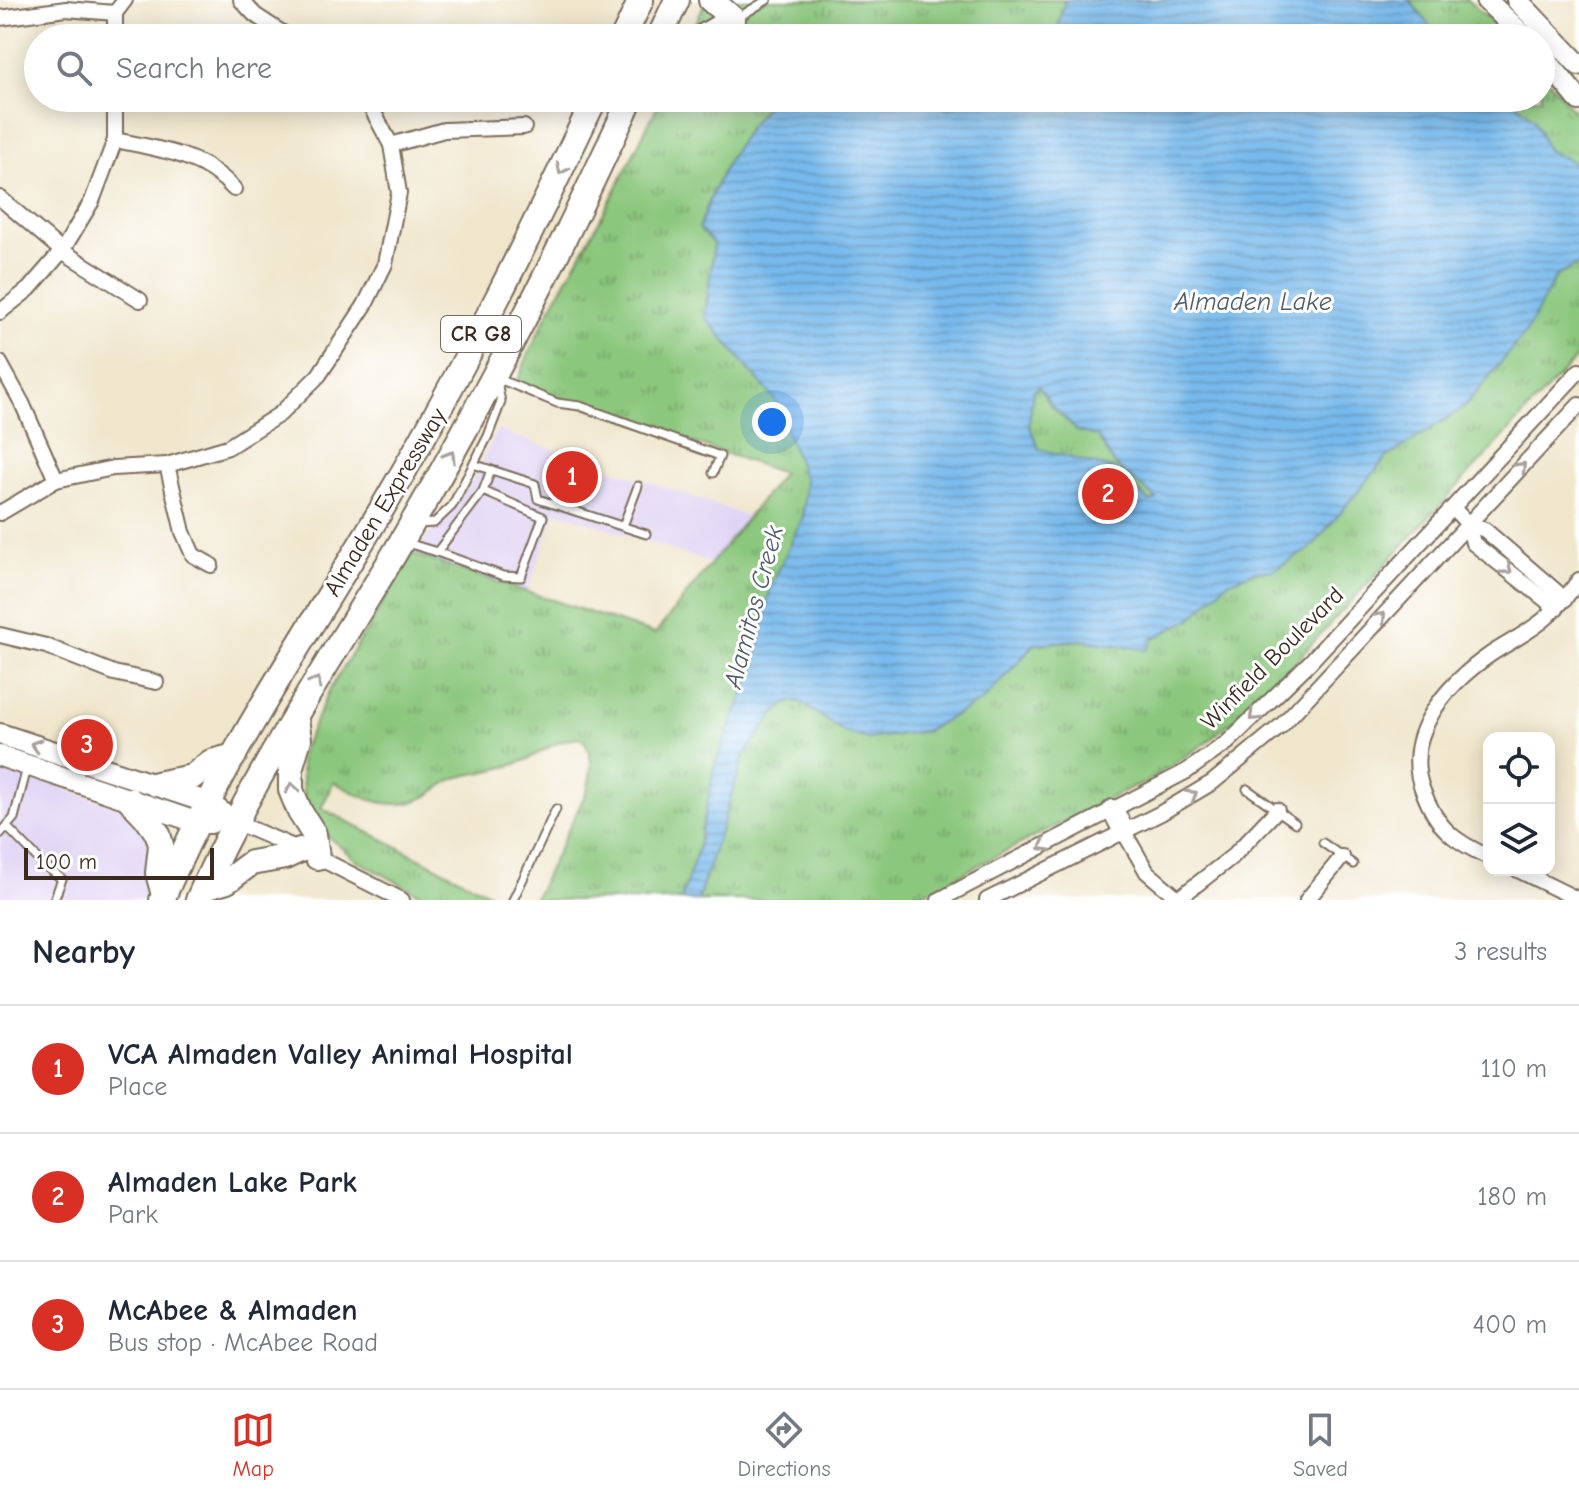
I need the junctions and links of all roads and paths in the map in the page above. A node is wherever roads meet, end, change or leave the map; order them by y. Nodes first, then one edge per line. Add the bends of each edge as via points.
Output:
1 (125, 0) edge
2 (241, 0) edge
3 (641, 0) edge
4 (677, 0) edge
5 (711, 0) edge
6 (767, 0) edge
7 (1517, 0) edge
8 (1490, 1) edge
9 (115, 13) junction
10 (0, 18) edge
11 (733, 19) junction
12 (115, 24) edge
13 (269, 24) edge
14 (630, 24) edge
15 (666, 24) edge
16 (725, 24) edge
17 (1512, 24) edge
18 (1540, 24) edge
19 (1555, 40) edge
20 (1579, 65) edge
21 (1555, 71) edge
22 (1579, 100) edge
23 (115, 112) edge
24 (373, 112) edge
25 (588, 112) edge
26 (624, 112) edge
27 (633, 112) edge
28 (620, 121) junction
29 (524, 127) dead end
30 (115, 140) junction
31 (391, 145) junction
32 (234, 189) dead end
33 (0, 198) edge
34 (62, 251) junction
35 (140, 300) dead end
36 (0, 312) edge
37 (0, 363) edge
38 (1579, 371) edge
39 (495, 377) junction
40 (1579, 405) edge
41 (473, 464) junction
42 (167, 465) junction
43 (491, 470) junction
44 (713, 473) dead end
45 (56, 480) junction
46 (638, 486) dead end
47 (460, 490) junction
48 (480, 495) junction
49 (1453, 508) junction
50 (0, 513) edge
51 (1468, 524) junction
52 (623, 526) junction
53 (406, 533) junction
54 (646, 534) dead end
55 (437, 552) junction
56 (211, 565) dead end
57 (1579, 580) edge
58 (1560, 604) junction
59 (0, 635) edge
60 (156, 682) dead end
61 (296, 715) junction
62 (0, 734) edge
63 (0, 756) edge
64 (234, 756) junction
65 (28, 766) junction
66 (156, 784) junction
67 (1247, 789) dead end
68 (130, 800) junction
69 (556, 809) dead end
70 (1113, 810) junction
71 (1277, 810) junction
72 (204, 813) junction
73 (235, 822) junction
74 (1295, 823) dead end
75 (7, 827) junction
76 (1124, 832) junction
77 (0, 834) edge
78 (1323, 843) dead end
79 (309, 854) junction
80 (1483, 854) edge
81 (1348, 860) joint
82 (1530, 876) edge
83 (201, 894) edge
84 (163, 898) edge
85 (1173, 898) edge
86 (54, 900) edge
87 (402, 900) edge
88 (513, 900) edge
89 (939, 900) edge
90 (987, 900) edge
91 (1307, 900) edge
92 (1579, 900) edge

1 - 9 street
2 - 13 street
3 - 14 main road
4 - 15 main road
5 - 11 main road
6 - 11 lane
7 - 18 street
8 - 17 street
9 - 10 street via 66,9
9 - 12 street
11 - 16 main road
19 - 20 street
21 - 22 street
23 - 30 street
24 - 31 street
25 -> 64 main road, Almaden Expressway / CR G8 via 446,399
26 - 28 main road, Almaden Expressway / CR G8
27 - 28 main road
28 - 39 main road, Almaden Expressway / CR G8
29 - 31 street via 444,130
30 - 32 street via 185,155 220,173
30 - 34 street via 92,201
31 - 42 street via 399,193 385,264 319,375 280,414 228,447
33 - 34 street
34 - 35 street
34 - 36 street
37 - 45 street
38 - 49 street, Winfield Boulevard
39 - 41 lane via 501,402
39 - 44 lane via 720,456
53 -> 39 main road, Almaden Expressway / CR G8
51 -> 40 street, Winfield Boulevard
41 - 43 lane
41 - 47 lane
42 - 45 street via 113,468
42 - 56 street via 193,555
43 - 48 lane
43 - 52 lane via 535,484 538,499
45 - 50 street
46 - 52 lane
47 - 48 lane
47 - 53 lane via 434,523
48 - 55 lane
48 - 55 lane via 543,517 521,577 503,576
49 - 51 street
49 -> 70 street, Winfield Boulevard via 1228,742 1187,771
51 - 58 street via 1485,530
76 -> 51 street, Winfield Boulevard via 1213,782 1282,725
52 - 54 lane
53 - 55 lane
61 -> 53 main road, Almaden Expressway / CR G8
57 - 58 street
58 - 80 street via 1467,672 1436,707 1418,744 1417,772 1431,810 1459,843
59 - 60 street
61 - 73 main road, Almaden Expressway / CR G8
79 -> 61 main road via 314,834 294,802 289,778 299,739
66 -> 62 street
63 - 65 street
64 - 66 main road via 211,762 192,777
64 - 72 main road, Almaden Expressway / CR G8
65 - 68 street
65 - 75 lane
66 - 72 street
67 - 71 lane
68 - 72 street
68 - 84 main road via 158,834
69 - 88 lane
70 - 76 street
70 -> 89 street, Winfield Boulevard
71 - 74 lane
71 - 85 street via 1233,856
72 - 73 street
72 - 84 main road, Almaden Expressway / CR G8
73 - 79 street
73 - 83 main road, Almaden Expressway / CR G8
75 - 77 lane
75 - 86 lane via 62,879
76 - 85 street via 1147,872
76 - 90 street, Winfield Boulevard
78 - 81 lane
79 - 83 main road via 251,863
79 - 87 street
81 - 91 street
82 - 92 street

